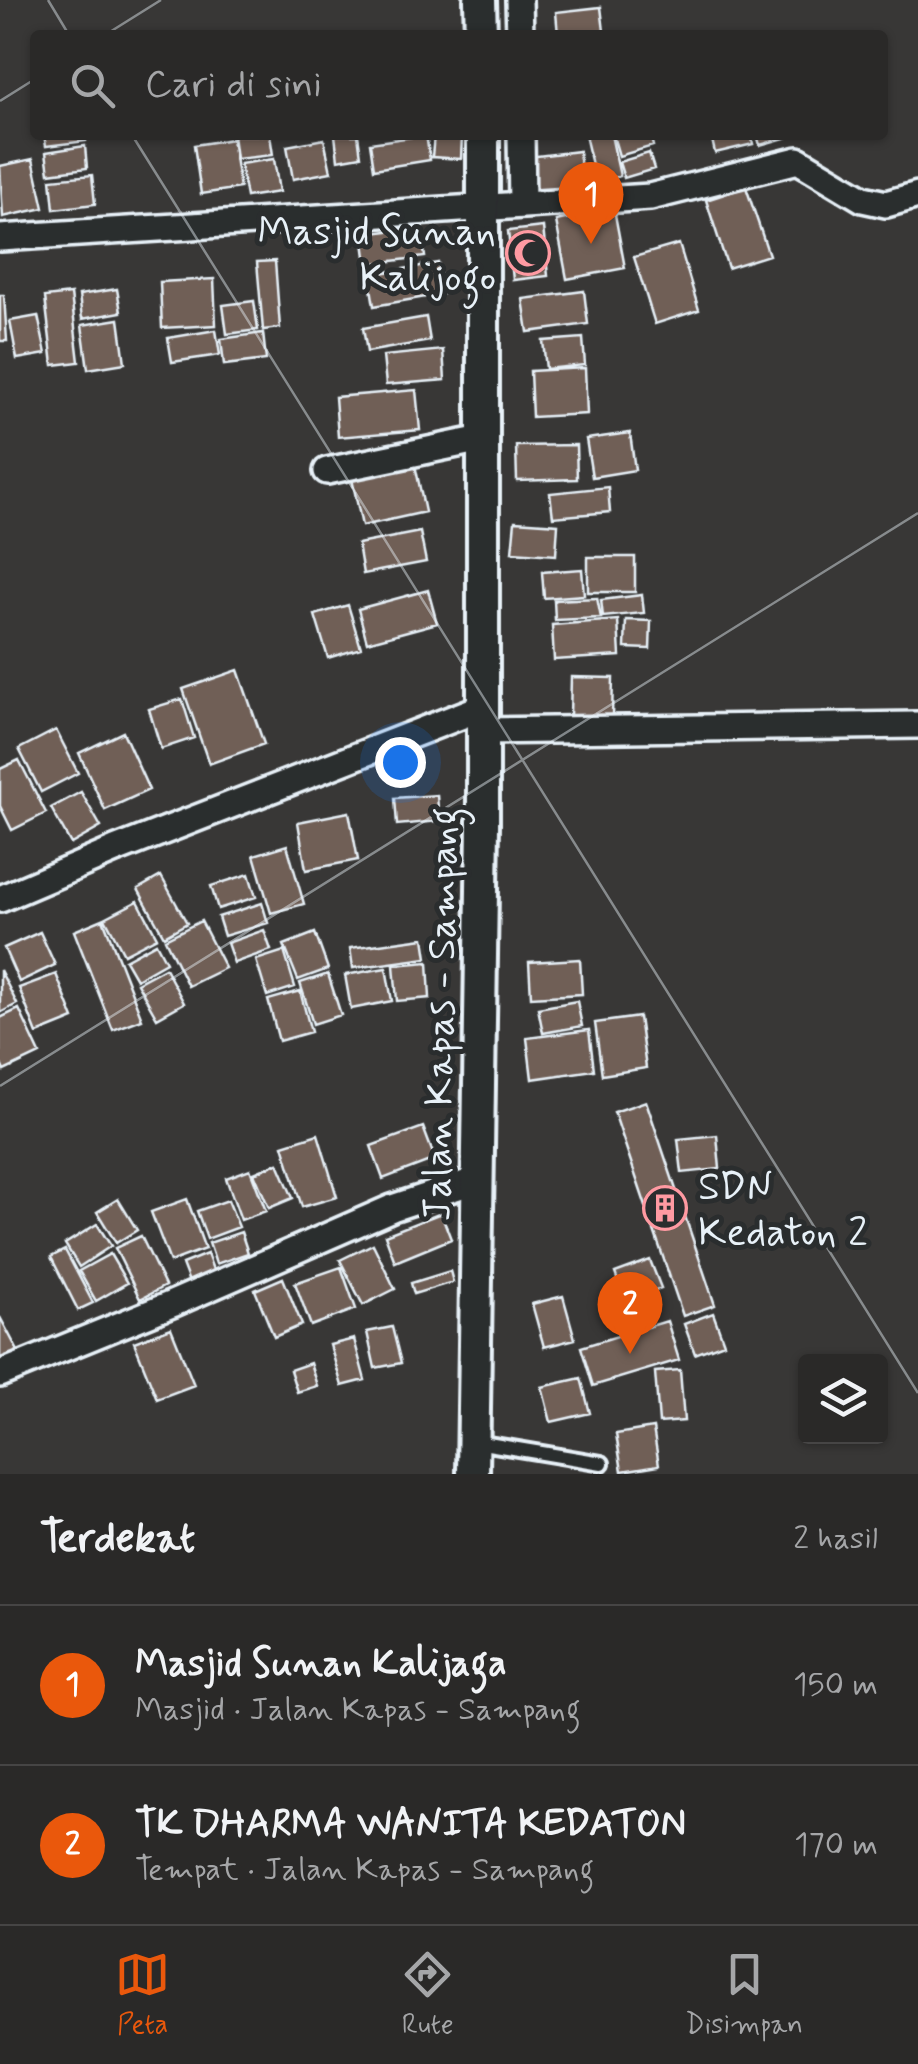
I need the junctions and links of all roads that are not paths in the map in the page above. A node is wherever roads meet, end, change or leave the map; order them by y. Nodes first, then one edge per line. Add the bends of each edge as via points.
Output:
1 (480, 0) edge
2 (520, 0) edge
3 (481, 30) edge
4 (520, 30) edge
5 (484, 140) edge
6 (521, 140) edge
7 (918, 195) edge
8 (522, 205) junction
9 (485, 208) junction
10 (0, 238) edge
11 (482, 439) junction
12 (326, 471) dead end
13 (483, 719) junction
14 (918, 726) edge
15 (0, 899) edge
16 (477, 1180) junction
17 (0, 1374) edge
18 (474, 1442) junction
19 (602, 1463) dead end
20 (473, 1474) edge

1 - 3 street
2 - 4 street
5 - 9 street, Jalan Kapas - Sampang
6 - 8 street
7 - 8 street via 886,204 863,199 798,160 650,197
8 - 9 street
9 - 10 street
9 - 11 street, Jalan Kapas - Sampang
11 - 12 street
11 - 13 street, Jalan Kapas - Sampang
13 - 14 street
13 - 15 street via 133,843
13 - 16 street, Jalan Kapas - Sampang
16 - 17 street via 392,1208
16 - 18 street, Jalan Kapas - Sampang
18 - 19 lane
18 - 20 street, Jalan Kapas - Sampang

